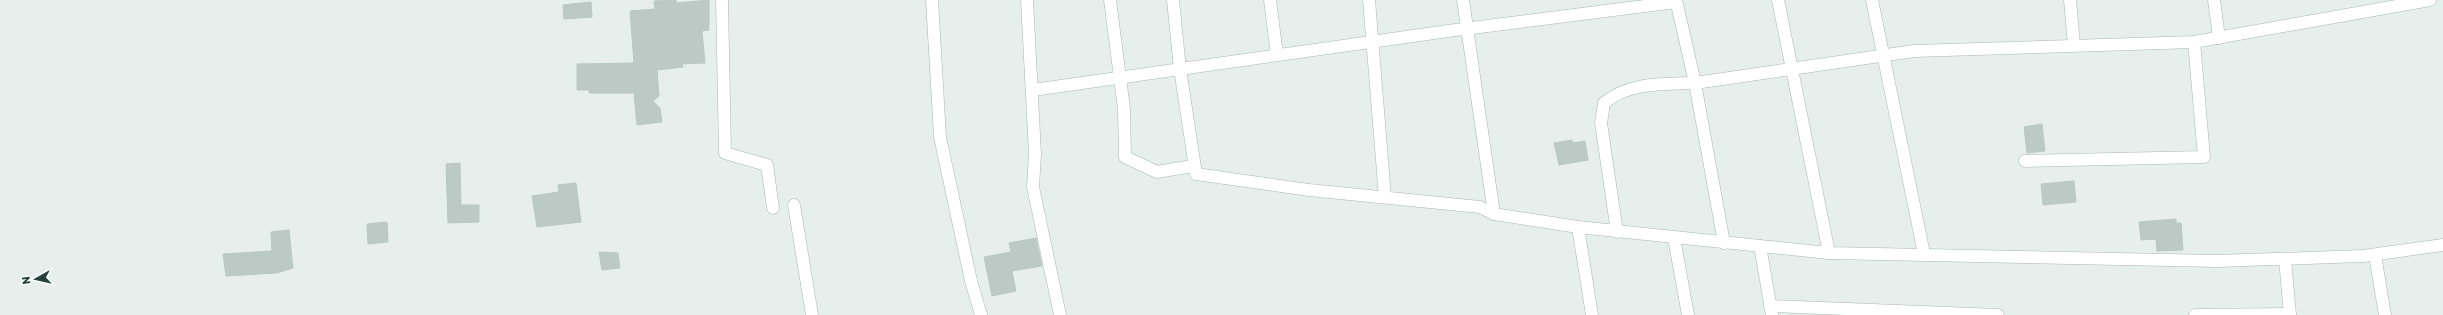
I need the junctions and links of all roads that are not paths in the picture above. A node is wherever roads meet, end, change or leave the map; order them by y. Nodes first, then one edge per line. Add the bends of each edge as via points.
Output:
1 (722, 0) edge
2 (932, 0) edge
3 (1027, 0) edge
4 (1110, 0) edge
5 (1173, 0) edge
6 (1270, 0) edge
7 (1369, 0) edge
8 (1463, 0) edge
9 (1778, 0) edge
10 (1872, 0) edge
11 (2070, 0) edge
12 (2214, 0) edge
13 (2430, 0) edge
14 (1676, 1) edge
15 (1466, 29) junction
16 (2219, 38) junction
17 (1373, 42) junction
18 (2194, 42) junction
19 (2074, 45) junction
20 (1884, 55) junction
21 (1277, 56) junction
22 (1180, 69) junction
23 (1792, 69) junction
24 (1120, 78) junction
25 (1695, 83) junction
26 (1033, 90) junction
27 (2025, 161) dead end
28 (1193, 166) junction
29 (1385, 197) junction
30 (794, 206) dead end
31 (773, 208) dead end
32 (1494, 214) junction
33 (1578, 227) junction
34 (1617, 232) junction
35 (1674, 238) junction
36 (1724, 243) junction
37 (2443, 245) edge
38 (1760, 246) junction
39 (1829, 253) junction
40 (1924, 254) junction
41 (2374, 255) junction
42 (2284, 259) junction
43 (1771, 310) edge
44 (2290, 314) edge
45 (812, 315) edge
46 (981, 315) edge
47 (1060, 315) edge
48 (1592, 315) edge
49 (1688, 315) edge
50 (1998, 315) edge
51 (2195, 315) edge
52 (2200, 315) edge
53 (2385, 315) edge

1 - 31 street via 725,153 767,165
2 - 46 street via 940,137 971,281
3 - 26 street
4 - 24 street
5 - 22 street
6 - 21 street
7 - 17 street
8 - 15 street
9 - 23 street
10 - 20 street
11 - 19 street
12 - 16 street
13 - 16 street
14 - 15 street
14 - 25 street
15 - 17 street
15 - 32 street
16 - 18 street
17 - 21 street
17 - 29 street
18 - 19 street
18 - 27 street via 2204,157
19 - 20 street via 1914,51
20 - 23 street
20 - 40 street
21 - 22 street
22 - 24 street
22 - 28 street
23 - 25 street
23 - 39 street
24 - 26 street
24 - 28 street via 1124,109 1125,157 1157,172
25 - 34 street via 1657,84 1628,89 1604,103 1601,123
25 - 36 street
26 - 47 street via 1033,187
28 - 29 street via 1196,174 1234,181
29 - 32 street via 1480,207
30 - 45 street
32 - 33 street
33 - 34 street
33 - 48 street
34 - 35 street
35 - 36 street
35 - 49 street
36 - 38 street
37 - 41 street
38 - 39 street
38 - 43 street
39 - 40 street
40 - 42 street via 2217,261
41 - 42 street
41 - 53 street
42 - 44 street
43 - 50 street
44 - 52 street
51 - 52 street

